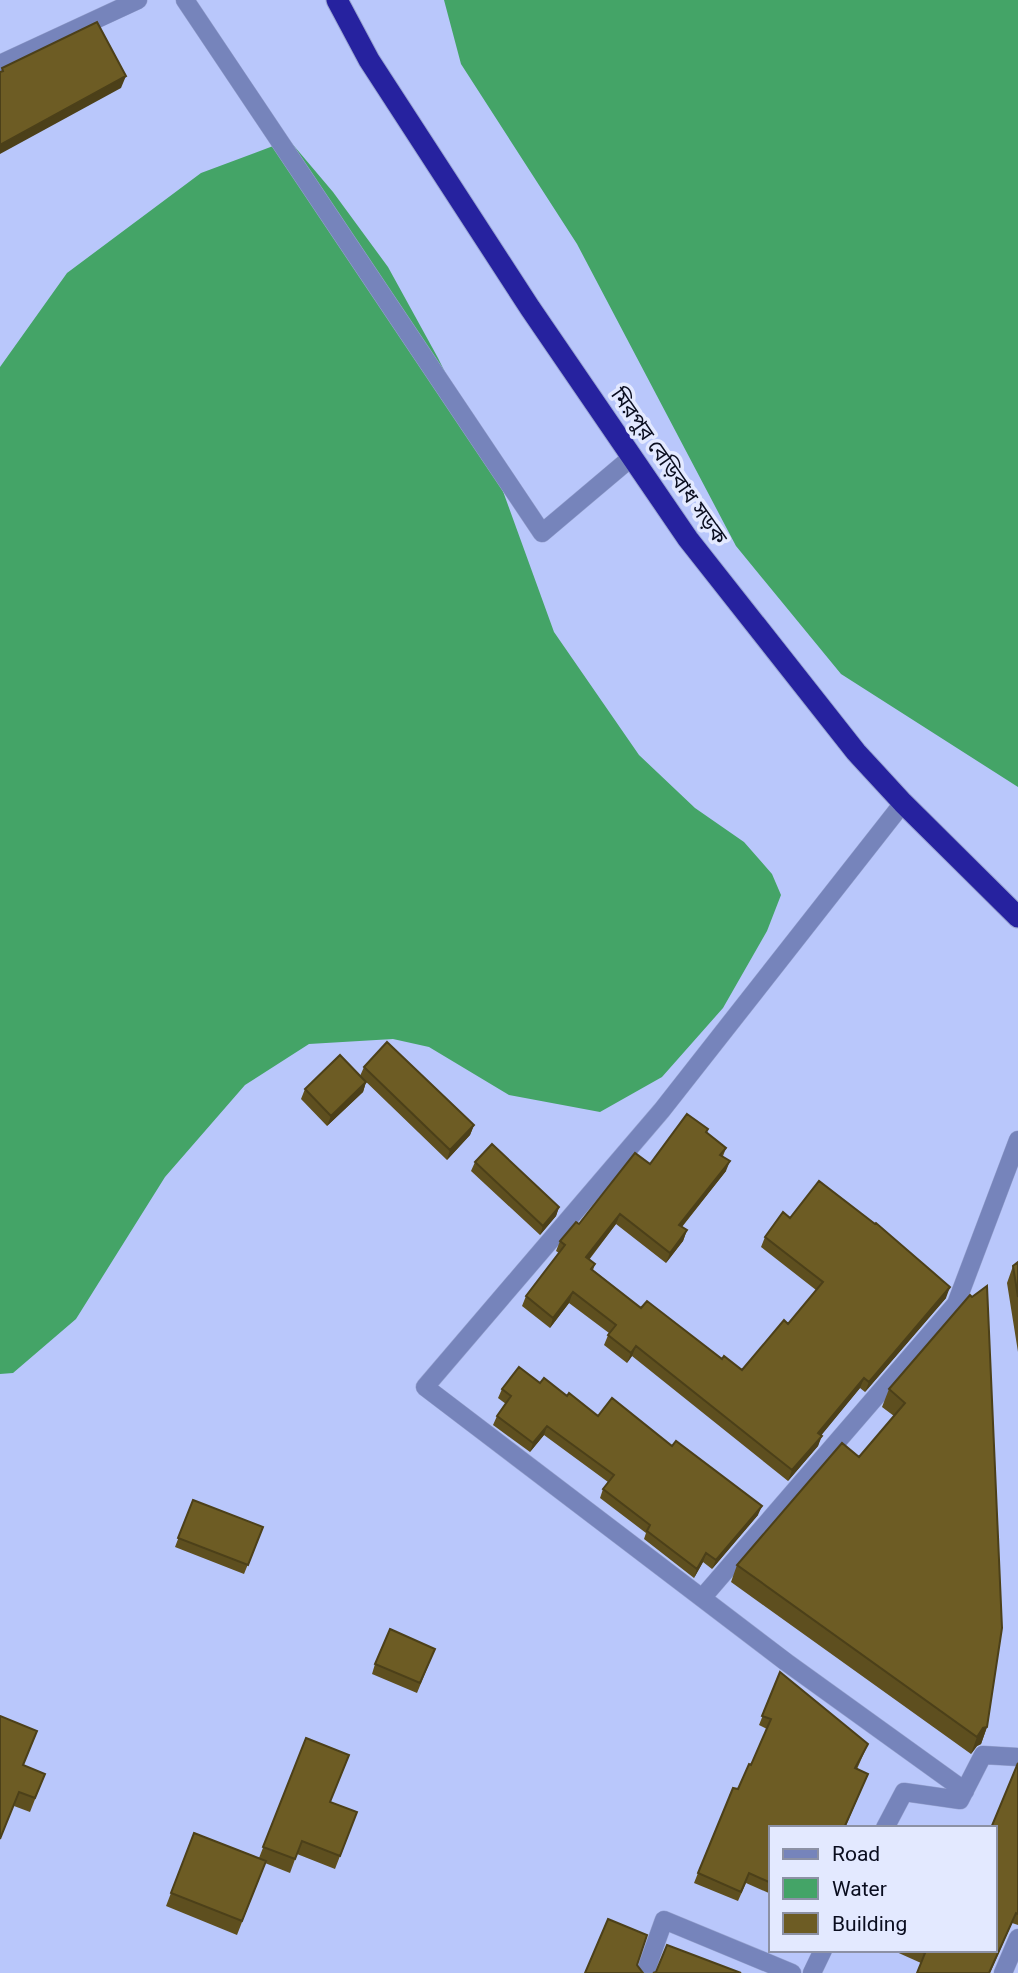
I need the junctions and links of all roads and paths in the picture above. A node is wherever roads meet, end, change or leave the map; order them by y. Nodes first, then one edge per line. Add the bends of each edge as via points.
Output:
1 (138, 0) edge
2 (185, 0) edge
3 (338, 0) edge
4 (0, 64) edge
5 (632, 457) junction
6 (903, 803) junction
7 (1018, 917) edge
8 (1018, 1140) edge
9 (702, 1598) junction
10 (1018, 1757) edge
11 (965, 1791) junction
12 (887, 1826) edge
13 (1018, 1938) edge
14 (822, 1952) edge
15 (645, 1973) edge
16 (792, 1973) edge
17 (812, 1973) edge
18 (1003, 1973) edge

1 - 4 street
2 - 5 street via 542,533
3 - 5 highway, মিরপুর বেড়িবাধ সড়ক via 369,60
5 - 6 highway, মিরপুর বেড়িবাধ সড়ক via 688,539 856,752
6 - 7 highway, মিরপুর বেড়িবাধ সড়ক
6 - 9 street via 662,1110 425,1387
8 - 9 street via 956,1304
9 - 11 street
10 - 11 street via 983,1755
11 - 12 street via 960,1800 904,1792
13 - 18 street
14 - 17 street
15 - 16 street via 664,1920

